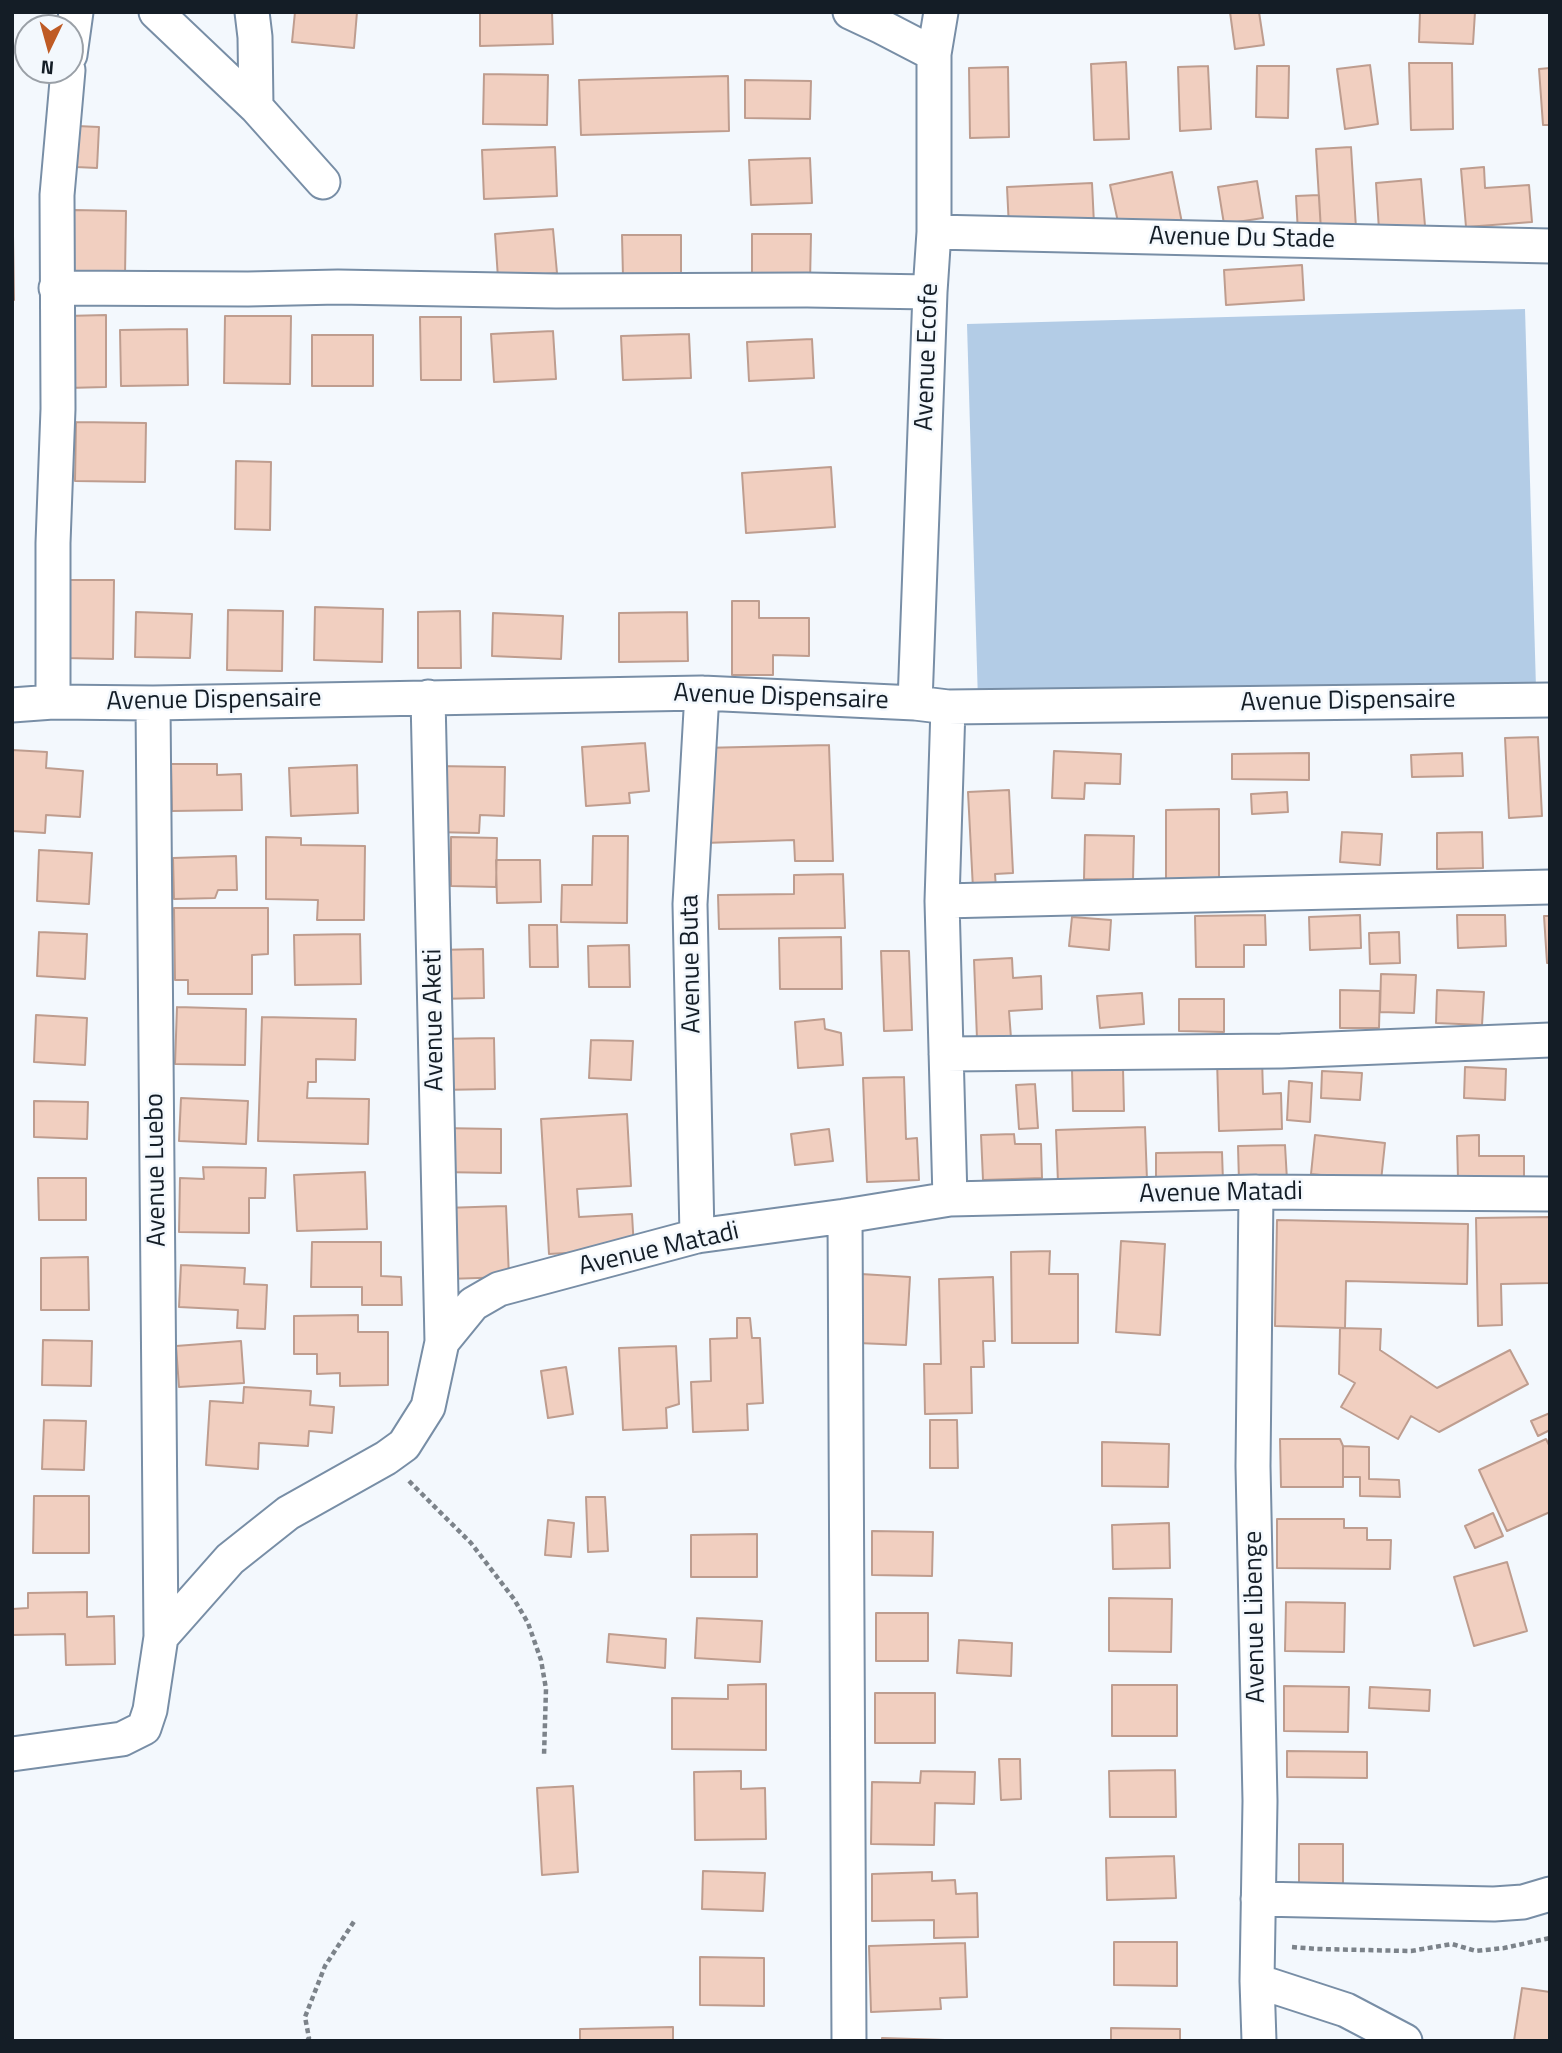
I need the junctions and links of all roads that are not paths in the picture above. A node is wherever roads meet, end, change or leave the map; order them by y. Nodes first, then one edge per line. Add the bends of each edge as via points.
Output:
1 (156, 12) edge
2 (252, 12) edge
3 (850, 12) edge
4 (941, 12) edge
5 (934, 54) junction
6 (67, 84) edge
7 (256, 107) junction
8 (323, 182) dead end
9 (934, 232) junction
10 (1550, 246) edge
11 (56, 288) junction
12 (930, 292) junction
13 (702, 693) junction
14 (428, 697) junction
15 (1550, 700) edge
16 (53, 702) junction
17 (153, 703) junction
18 (915, 703) junction
19 (12, 705) edge
20 (948, 706) junction
21 (1550, 887) edge
22 (942, 901) junction
23 (1550, 1040) edge
24 (946, 1054) junction
25 (1256, 1192) junction
26 (1550, 1194) edge
27 (950, 1199) junction
28 (845, 1216) junction
29 (697, 1236) junction
30 (442, 1342) junction
31 (161, 1637) junction
32 (12, 1754) edge
33 (1550, 1894) edge
34 (1258, 1899) junction
35 (1257, 1981) junction
36 (849, 2041) edge
37 (1259, 2041) edge
38 (1405, 2041) edge

1 - 7 street
2 - 7 street
3 - 5 street
4 - 5 street, Avenue Ecofe
5 - 9 street, Avenue Ecofe
6 - 11 street via 57,183
7 - 8 street
9 - 10 street, Avenue Du Stade
9 - 12 street, Avenue Ecofe
11 - 12 street
11 - 16 street
12 - 18 street, Avenue Ecofe
13 - 14 street, Avenue Dispensaire
13 - 18 street, Avenue Dispensaire
13 - 29 street, Avenue Buta via 690,904
14 - 17 street, Avenue Dispensaire
14 - 30 street, Avenue Aketi
15 - 20 street, Avenue Dispensaire
16 - 17 street, Avenue Dispensaire
16 - 19 street, Avenue Dispensaire
17 - 31 street, Avenue Luebo
18 - 20 street, Avenue Dispensaire
20 - 22 street
21 - 22 street
22 - 24 street
23 - 24 street via 1281,1051
24 - 27 street
25 - 26 street, Avenue Matadi
25 - 27 street, Avenue Matadi
25 - 34 street, Avenue Libenge via 1253,1466
27 - 28 street, Avenue Matadi
28 - 29 street, Avenue Matadi
28 - 36 street
29 - 30 street, Avenue Matadi via 499,1289 473,1304
30 - 31 street, Avenue Matadi via 428,1407 404,1445 288,1513 230,1559
31 - 32 street via 144,1728 122,1739
33 - 34 street via 1494,1904
34 - 35 street, Avenue Libenge
35 - 37 street, Avenue Libenge
35 - 38 street via 1346,2010

